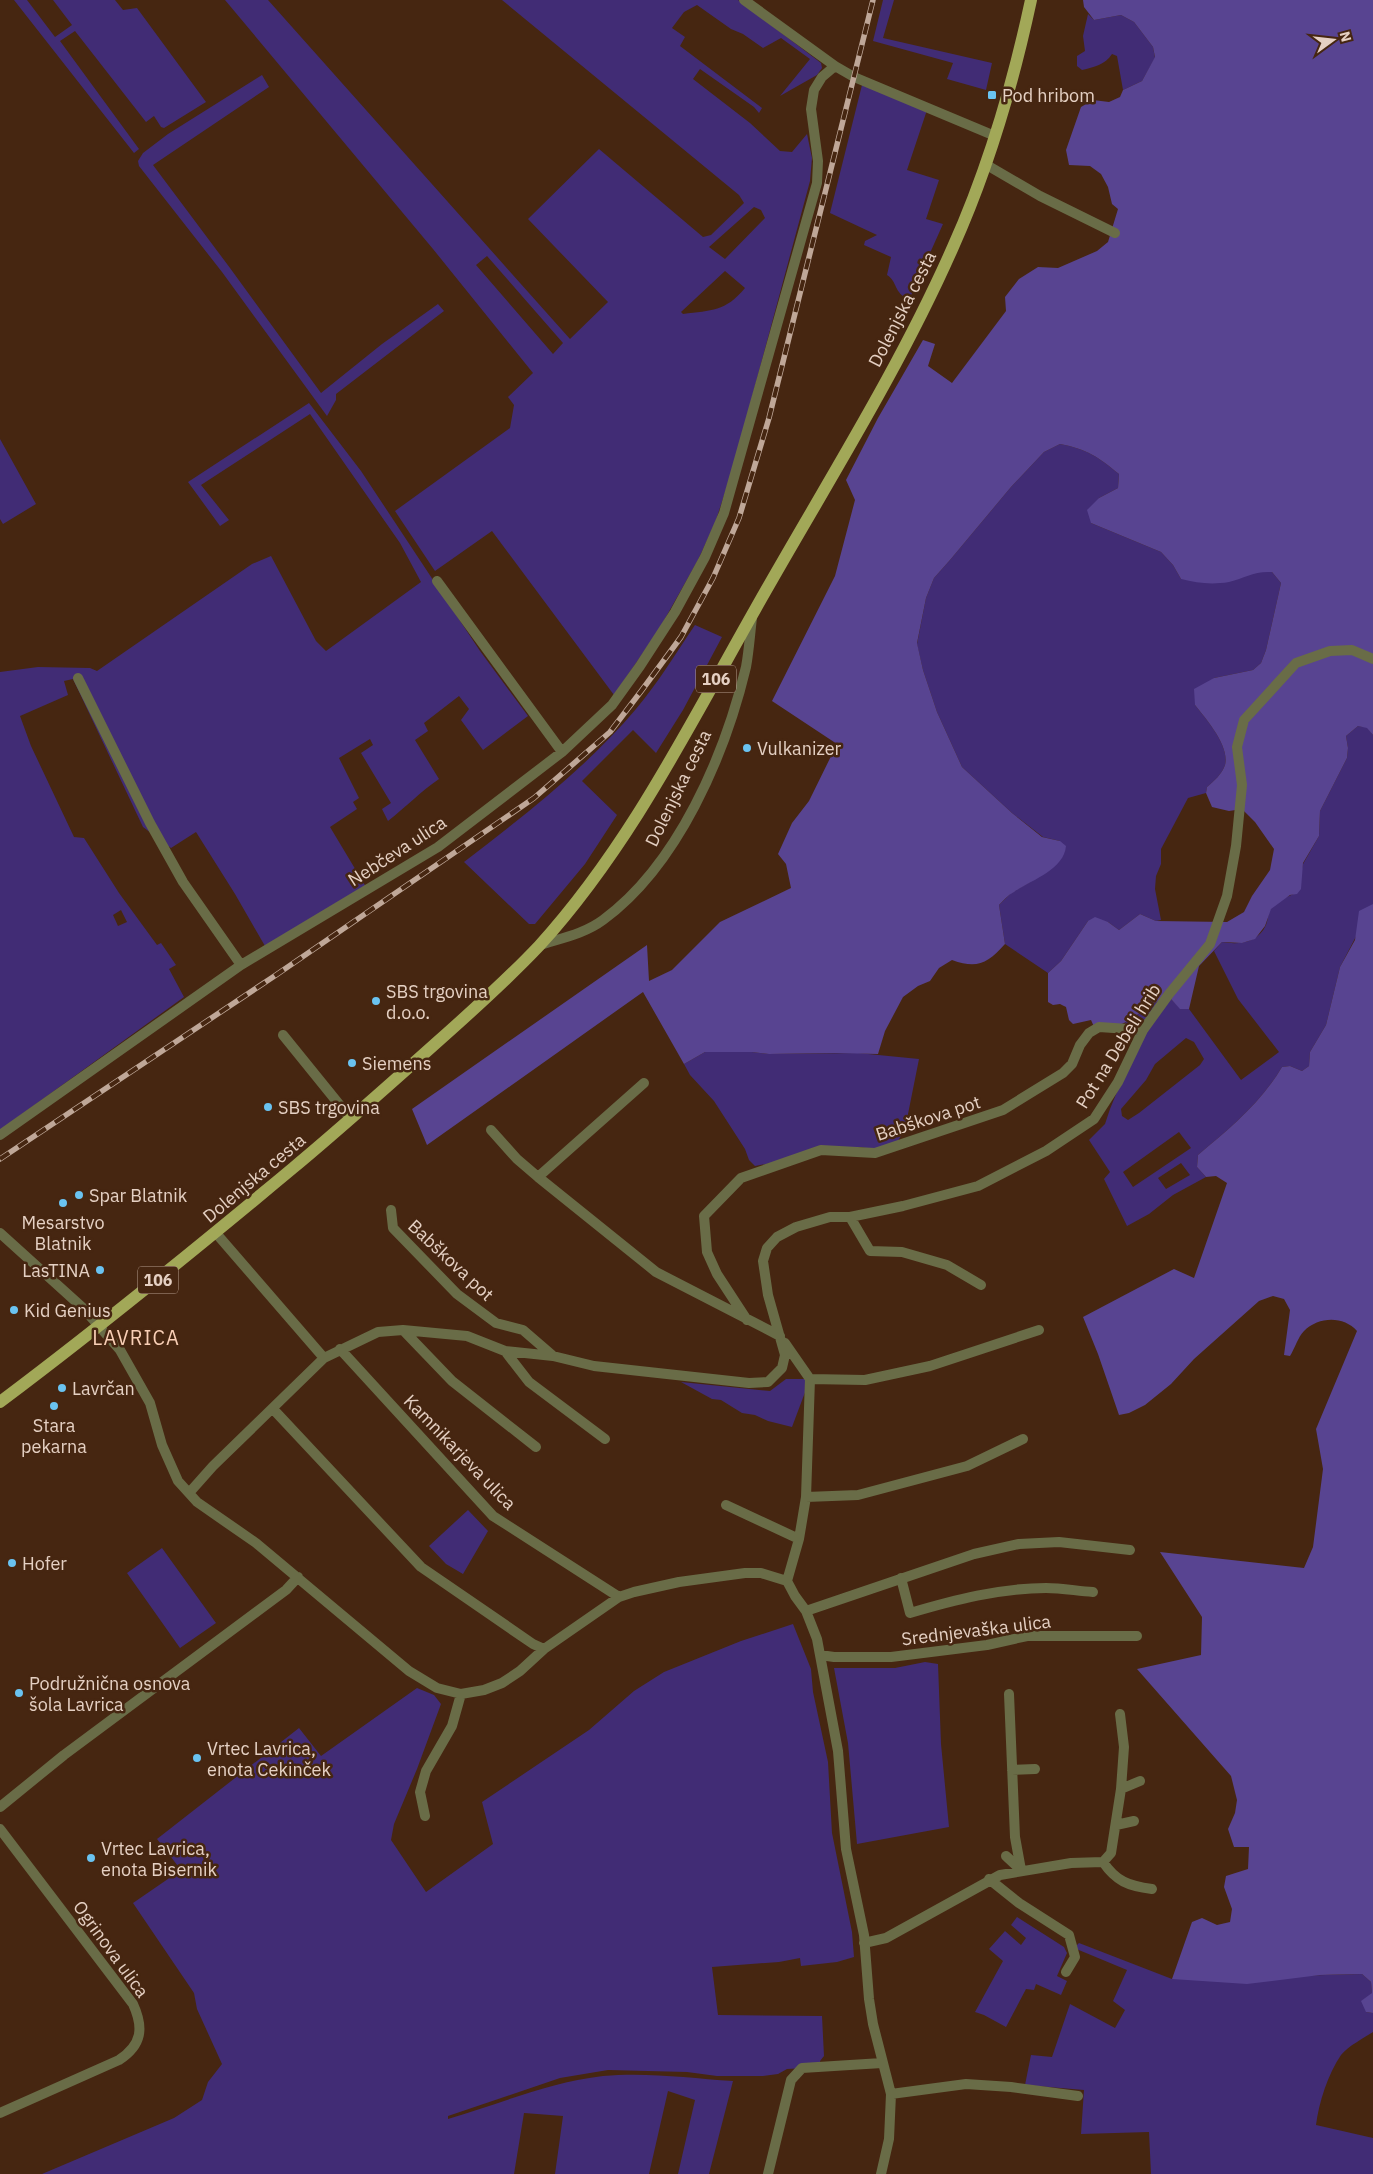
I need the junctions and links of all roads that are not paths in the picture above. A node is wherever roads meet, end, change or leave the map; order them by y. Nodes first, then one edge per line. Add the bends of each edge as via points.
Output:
1 (744, 0) edge
2 (1031, 0) edge
3 (835, 66) junction
4 (995, 136) junction
5 (985, 164) junction
6 (1115, 233) dead end
7 (436, 581) dead end
8 (753, 612) junction
9 (1373, 659) edge
10 (78, 678) dead end
11 (562, 752) junction
12 (540, 945) junction
13 (241, 965) junction
14 (1143, 1030) junction
15 (282, 1035) dead end
16 (644, 1084) dead end
17 (351, 1120) junction
18 (491, 1130) dead end
19 (0, 1135) edge
20 (538, 1177) junction
21 (391, 1210) dead end
22 (850, 1218) junction
23 (215, 1232) junction
24 (0, 1233) edge
25 (981, 1285) dead end
26 (747, 1320) junction
27 (99, 1326) junction
28 (403, 1330) junction
29 (1039, 1330) dead end
30 (780, 1336) junction
31 (340, 1349) junction
32 (504, 1351) junction
33 (553, 1356) junction
34 (324, 1358) junction
35 (810, 1379) junction
36 (0, 1402) edge
37 (273, 1408) junction
38 (605, 1439) dead end
39 (1023, 1439) dead end
40 (536, 1447) dead end
41 (189, 1493) junction
42 (806, 1497) junction
43 (726, 1505) dead end
44 (799, 1538) junction
45 (1130, 1550) dead end
46 (298, 1577) junction
47 (901, 1578) junction
48 (787, 1581) junction
49 (1092, 1592) dead end
50 (619, 1597) junction
51 (806, 1611) junction
52 (1137, 1636) dead end
53 (544, 1649) junction
54 (820, 1655) junction
55 (461, 1694) junction
56 (1009, 1694) dead end
57 (1120, 1714) dead end
58 (1035, 1769) dead end
59 (1012, 1770) junction
60 (1140, 1781) dead end
61 (1121, 1789) junction
62 (0, 1807) edge
63 (425, 1816) dead end
64 (1134, 1821) dead end
65 (1116, 1825) junction
66 (0, 1828) edge
67 (1006, 1856) dead end
68 (1103, 1862) junction
69 (1021, 1870) junction
70 (989, 1879) junction
71 (1152, 1889) dead end
72 (864, 1943) junction
73 (1066, 1972) dead end
74 (882, 2063) junction
75 (891, 2094) junction
76 (1078, 2096) dead end
77 (0, 2113) edge
78 (768, 2174) edge
79 (881, 2174) edge

1 - 3 street
2 - 4 main road, Dolenjska cesta / 106
3 - 4 street
3 - 11 street, Nebčeva ulica via 822,77 814,90 811,108 818,161 817,182 724,513 706,558 662,633 612,705
4 - 5 main road, Dolenjska cesta / 106
5 - 6 street
5 - 8 main road, Dolenjska cesta / 106 via 953,248 909,336
7 - 11 street
8 - 12 main road, Dolenjska cesta / 106 via 653,791 585,890
8 - 12 street, Dolenjska cesta via 746,665 735,708 714,764 684,826 661,862 638,889 603,920 580,933
9 - 14 street, Pot na Debeli hrib via 1352,650 1330,650 1296,663 1244,720 1237,747 1242,786 1227,896 1210,944
10 - 13 street via 183,882
11 - 13 street, Nebčeva ulica via 438,847
12 - 17 main road, Dolenjska cesta / 106
13 - 19 street, Nebčeva ulica
14 - 22 street, Pot na Debeli hrib via 1118,1082 1094,1119 1046,1151 978,1186
14 - 26 street, Babškova pot via 1099,1027 1089,1033 1064,1073 1003,1110 875,1153 821,1150 741,1178 704,1216 707,1252 717,1274
15 - 17 street
16 - 20 street
17 - 23 main road, Dolenjska cesta / 106
18 - 20 street
20 - 26 street via 656,1272
21 - 33 street, Babškova pot via 393,1228 458,1294 496,1323 523,1330
22 - 25 street via 870,1251 902,1252 948,1265
22 - 30 street, Pot na Debeli hrib via 830,1217 796,1227 767,1248 763,1262 768,1295
23 - 27 main road, Dolenjska cesta / 106
23 - 34 street
24 - 27 street via 69,1294
26 - 30 street
27 - 36 main road, Dolenjska cesta / 106
27 - 41 street via 134,1371 156,1418 170,1464 178,1481
28 - 31 street, Babškova pot via 378,1332
28 - 32 street, Babškova pot via 466,1336
28 - 40 street via 452,1381
29 - 35 street via 930,1366 865,1380
30 - 33 street, Babškova pot via 786,1355 782,1368 768,1382 749,1383 594,1366
30 - 35 street
31 - 34 street, Babškova pot
31 - 50 street, Kamnikarjeva ulica via 493,1516
32 - 33 street, Babškova pot
32 - 38 street, Babškova pot via 529,1382
34 - 37 street, Babškova pot
35 - 42 street
37 - 41 street, Babškova pot
37 - 53 street via 421,1567
39 - 42 street via 967,1466 858,1495
41 - 46 street
42 - 44 street
43 - 44 street
44 - 48 street
45 - 47 street via 1059,1542 1019,1544 974,1554
46 - 55 street via 409,1671 437,1688
46 - 62 street via 286,1590 64,1755
47 - 49 street, Srednjevaška ulica via 910,1613 956,1599 999,1592 1046,1588
47 - 51 street
48 - 50 street via 745,1572 679,1582
48 - 51 street
50 - 53 street
51 - 54 street
52 - 54 street, Srednjevaška ulica via 1027,1636 987,1645 891,1657
53 - 55 street via 502,1683
54 - 72 street via 838,1751 846,1849
55 - 63 street via 452,1726 424,1778 420,1792
56 - 59 street
57 - 61 street
58 - 59 street
59 - 69 street via 1015,1838
60 - 61 street
61 - 65 street
64 - 65 street
65 - 68 street via 1111,1853
66 - 77 street, Ogrinova ulica via 133,2004 140,2030 130,2053 119,2060
67 - 69 street
68 - 69 street
68 - 71 street via 1112,1875 1126,1883
69 - 70 street
70 - 72 street via 886,1938
70 - 73 street via 1020,1904 1069,1935 1076,1957
72 - 74 street via 869,1999
74 - 75 street
74 - 78 street via 802,2068 791,2080
75 - 76 street via 966,2084
75 - 79 street via 889,2139

